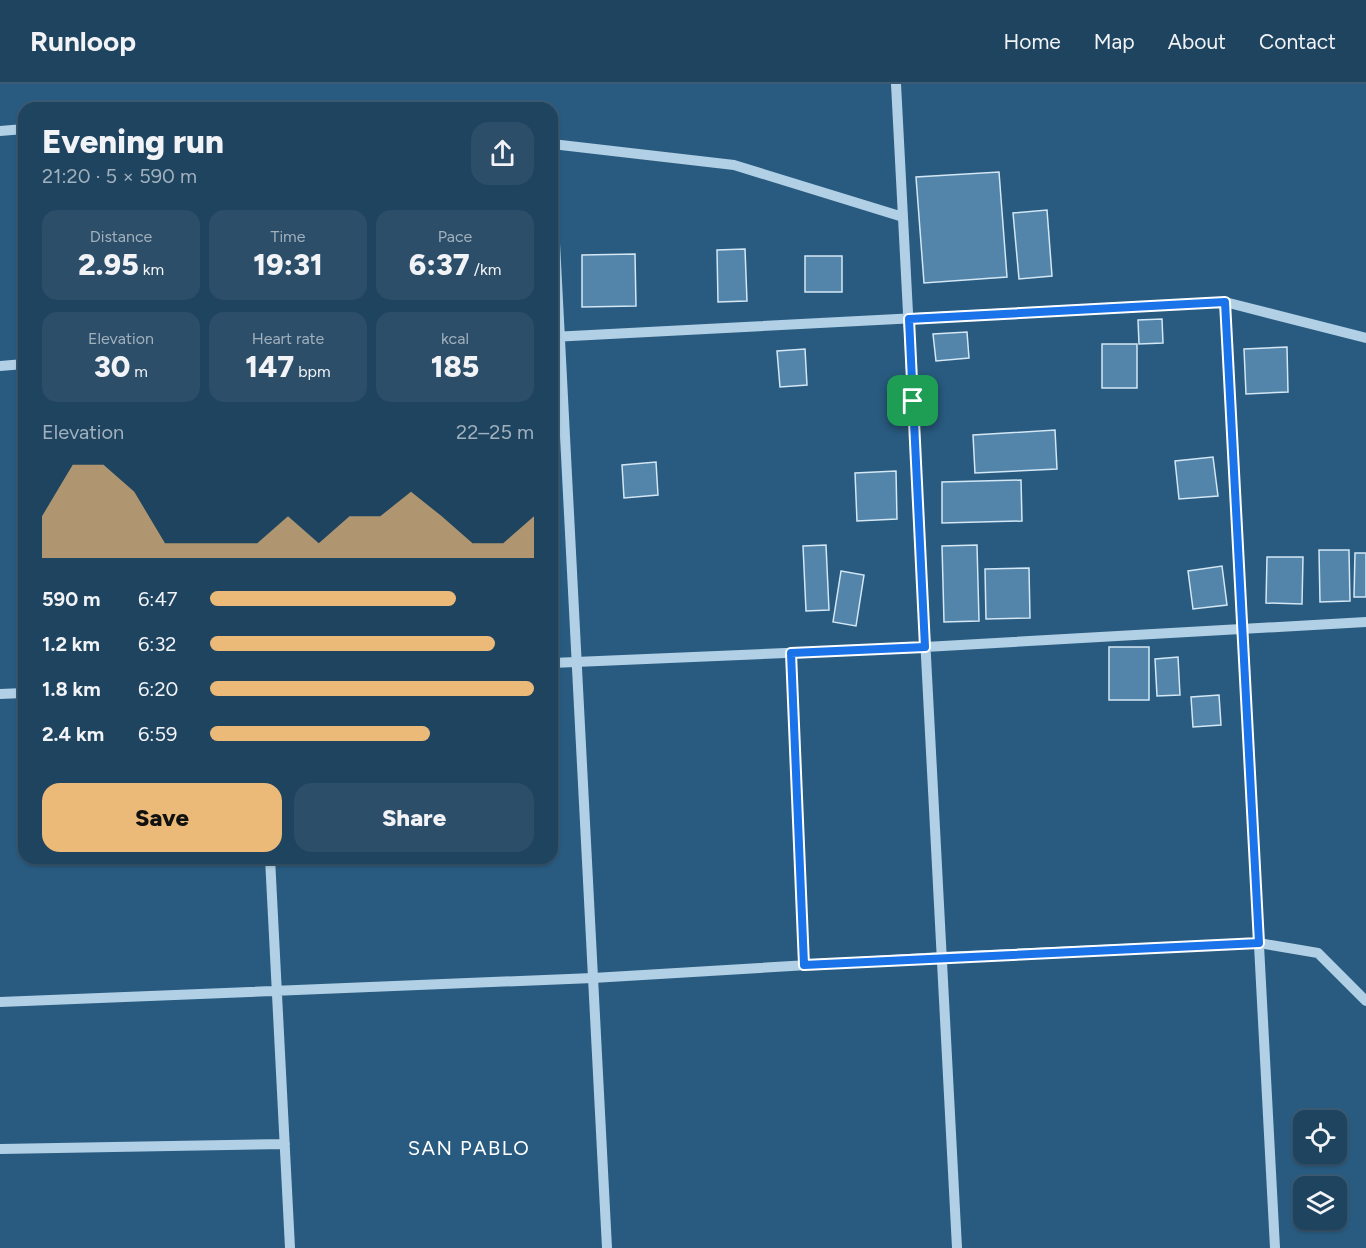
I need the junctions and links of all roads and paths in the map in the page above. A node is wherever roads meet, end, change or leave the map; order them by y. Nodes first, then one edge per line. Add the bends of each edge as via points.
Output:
1 (896, 84) edge
2 (18, 130) edge
3 (0, 131) edge
4 (558, 145) edge
5 (903, 217) junction
6 (1225, 302) junction
7 (909, 319) junction
8 (558, 337) edge
9 (1366, 338) edge
10 (18, 364) edge
11 (0, 366) edge
12 (558, 368) edge
13 (1366, 622) edge
14 (1242, 627) junction
15 (925, 647) junction
16 (791, 653) junction
17 (577, 662) junction
18 (558, 663) edge
19 (18, 693) edge
20 (0, 694) edge
21 (270, 864) edge
22 (1259, 943) junction
23 (942, 957) junction
24 (804, 965) junction
25 (593, 978) junction
26 (277, 992) junction
27 (1366, 1001) edge
28 (0, 1002) edge
29 (285, 1144) junction
30 (0, 1149) edge
31 (290, 1248) edge
32 (608, 1248) edge
33 (957, 1248) edge
34 (1275, 1248) edge

1 - 5 street
2 - 3 street
4 - 5 street via 734,165
5 - 7 street
6 - 7 street
6 - 9 street
6 - 14 street
7 - 8 street
7 - 15 street
10 - 11 street
12 - 17 street
13 - 14 street
14 - 15 street
14 - 22 street
15 - 16 street
15 - 23 street
16 - 17 street
16 - 24 street
17 - 18 street
17 - 25 street
19 - 20 street
21 - 26 street
22 - 23 street
22 - 27 street via 1318,953
22 - 34 street
23 - 24 street
23 - 33 street
24 - 25 street
25 - 26 street
25 - 32 street
26 - 28 street
26 - 29 street
29 - 30 street
29 - 31 street

